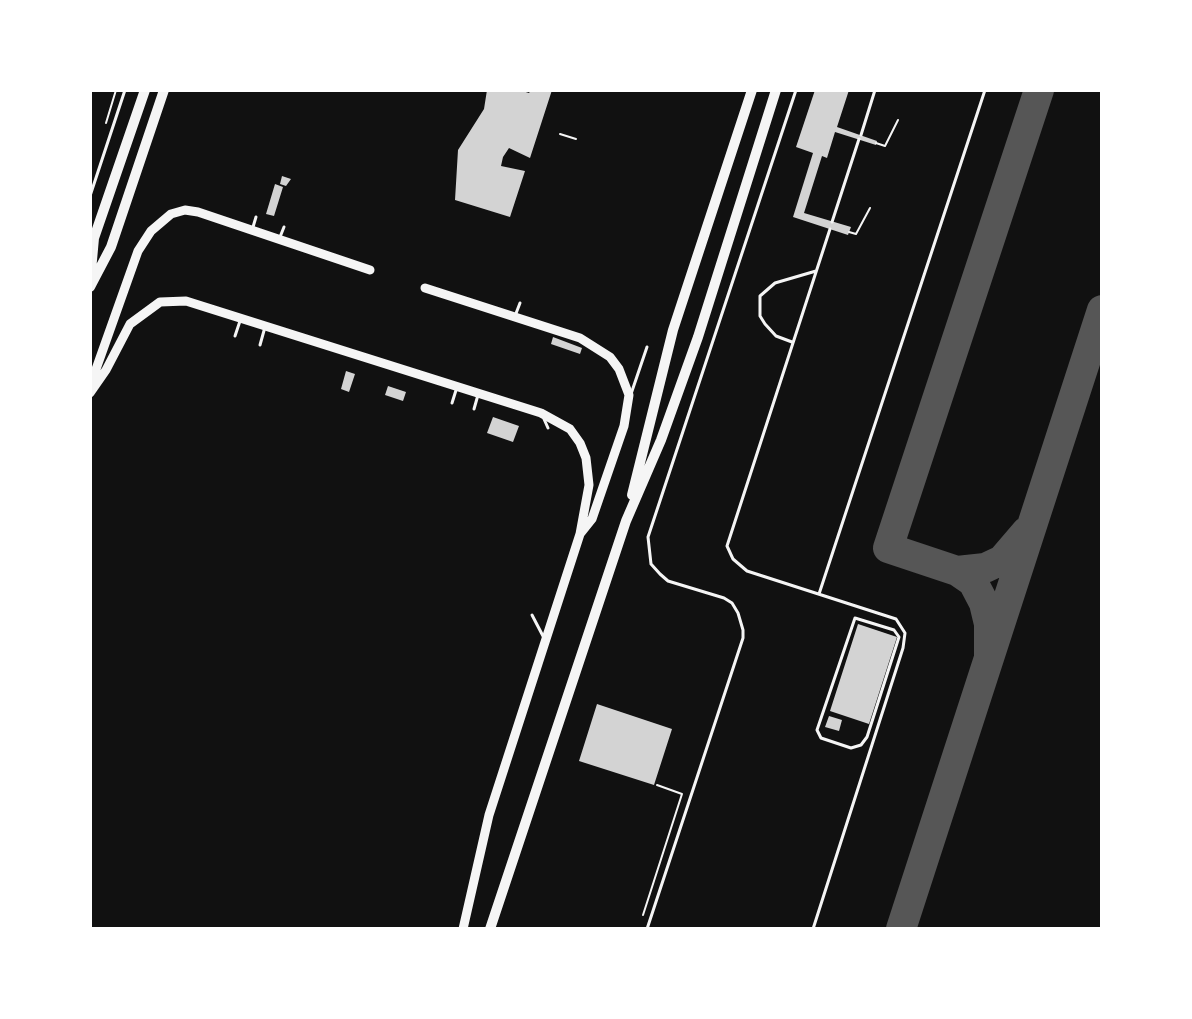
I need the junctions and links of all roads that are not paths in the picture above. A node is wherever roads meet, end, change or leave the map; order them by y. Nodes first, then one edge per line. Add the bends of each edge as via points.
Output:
1 (125, 90) edge
2 (145, 90) edge
3 (164, 90) edge
4 (752, 90) edge
5 (776, 90) edge
6 (796, 90) edge
7 (875, 90) edge
8 (985, 90) edge
9 (90, 196) edge
10 (256, 218) dead end
11 (832, 222) dead end
12 (284, 226) dead end
13 (252, 229) junction
14 (830, 229) dead end
15 (280, 239) junction
16 (370, 270) dead end
17 (816, 271) junction
18 (90, 285) edge
19 (425, 288) dead end
20 (520, 303) dead end
21 (515, 317) junction
22 (241, 318) junction
23 (266, 325) junction
24 (235, 336) dead end
25 (793, 342) junction
26 (260, 345) dead end
27 (647, 347) dead end
28 (90, 386) edge
29 (457, 387) junction
30 (90, 393) edge
31 (479, 393) junction
32 (629, 401) junction
33 (452, 403) dead end
34 (474, 410) dead end
35 (541, 413) junction
36 (548, 428) dead end
37 (626, 521) junction
38 (580, 534) junction
39 (819, 594) junction
40 (532, 615) dead end
41 (545, 640) junction
42 (881, 694) junction
43 (887, 696) junction
44 (463, 929) edge
45 (490, 929) edge
46 (647, 929) edge
47 (813, 929) edge

1 - 9 lane
2 - 18 main road via 94,238
3 - 18 main road via 111,247
4 - 37 main road via 673,330
5 - 37 main road via 698,337 661,440
6 - 46 lane via 648,537 651,564 660,574 668,581 732,603 743,630
7 - 11 lane
8 - 39 lane
10 - 13 lane
12 - 15 lane
13 - 15 main road
13 - 28 main road via 193,210 171,214 155,226 138,251
14 - 17 lane
15 - 16 main road
17 - 25 lane
17 - 25 lane via 775,283 760,296 760,316 765,324 776,336
19 - 21 main road
20 - 21 lane
21 - 32 main road via 596,346 619,369 627,384
22 - 23 main road
22 - 24 lane
22 - 30 main road via 186,301 160,303 124,331
23 - 26 lane
23 - 29 main road
25 - 39 lane via 727,550 747,571
27 - 32 lane
29 - 31 main road
29 - 33 lane
31 - 34 lane
31 - 35 main road
32 - 38 main road via 592,519
35 - 36 lane
35 - 38 main road via 570,429 586,458 589,485
37 - 45 main road
38 - 41 main road
39 - 43 lane via 896,619 902,625 904,642
40 - 41 lane
41 - 44 main road via 489,815
42 - 42 lane via 861,745 851,748 818,734 855,618 899,634
42 - 43 lane
43 - 47 lane

